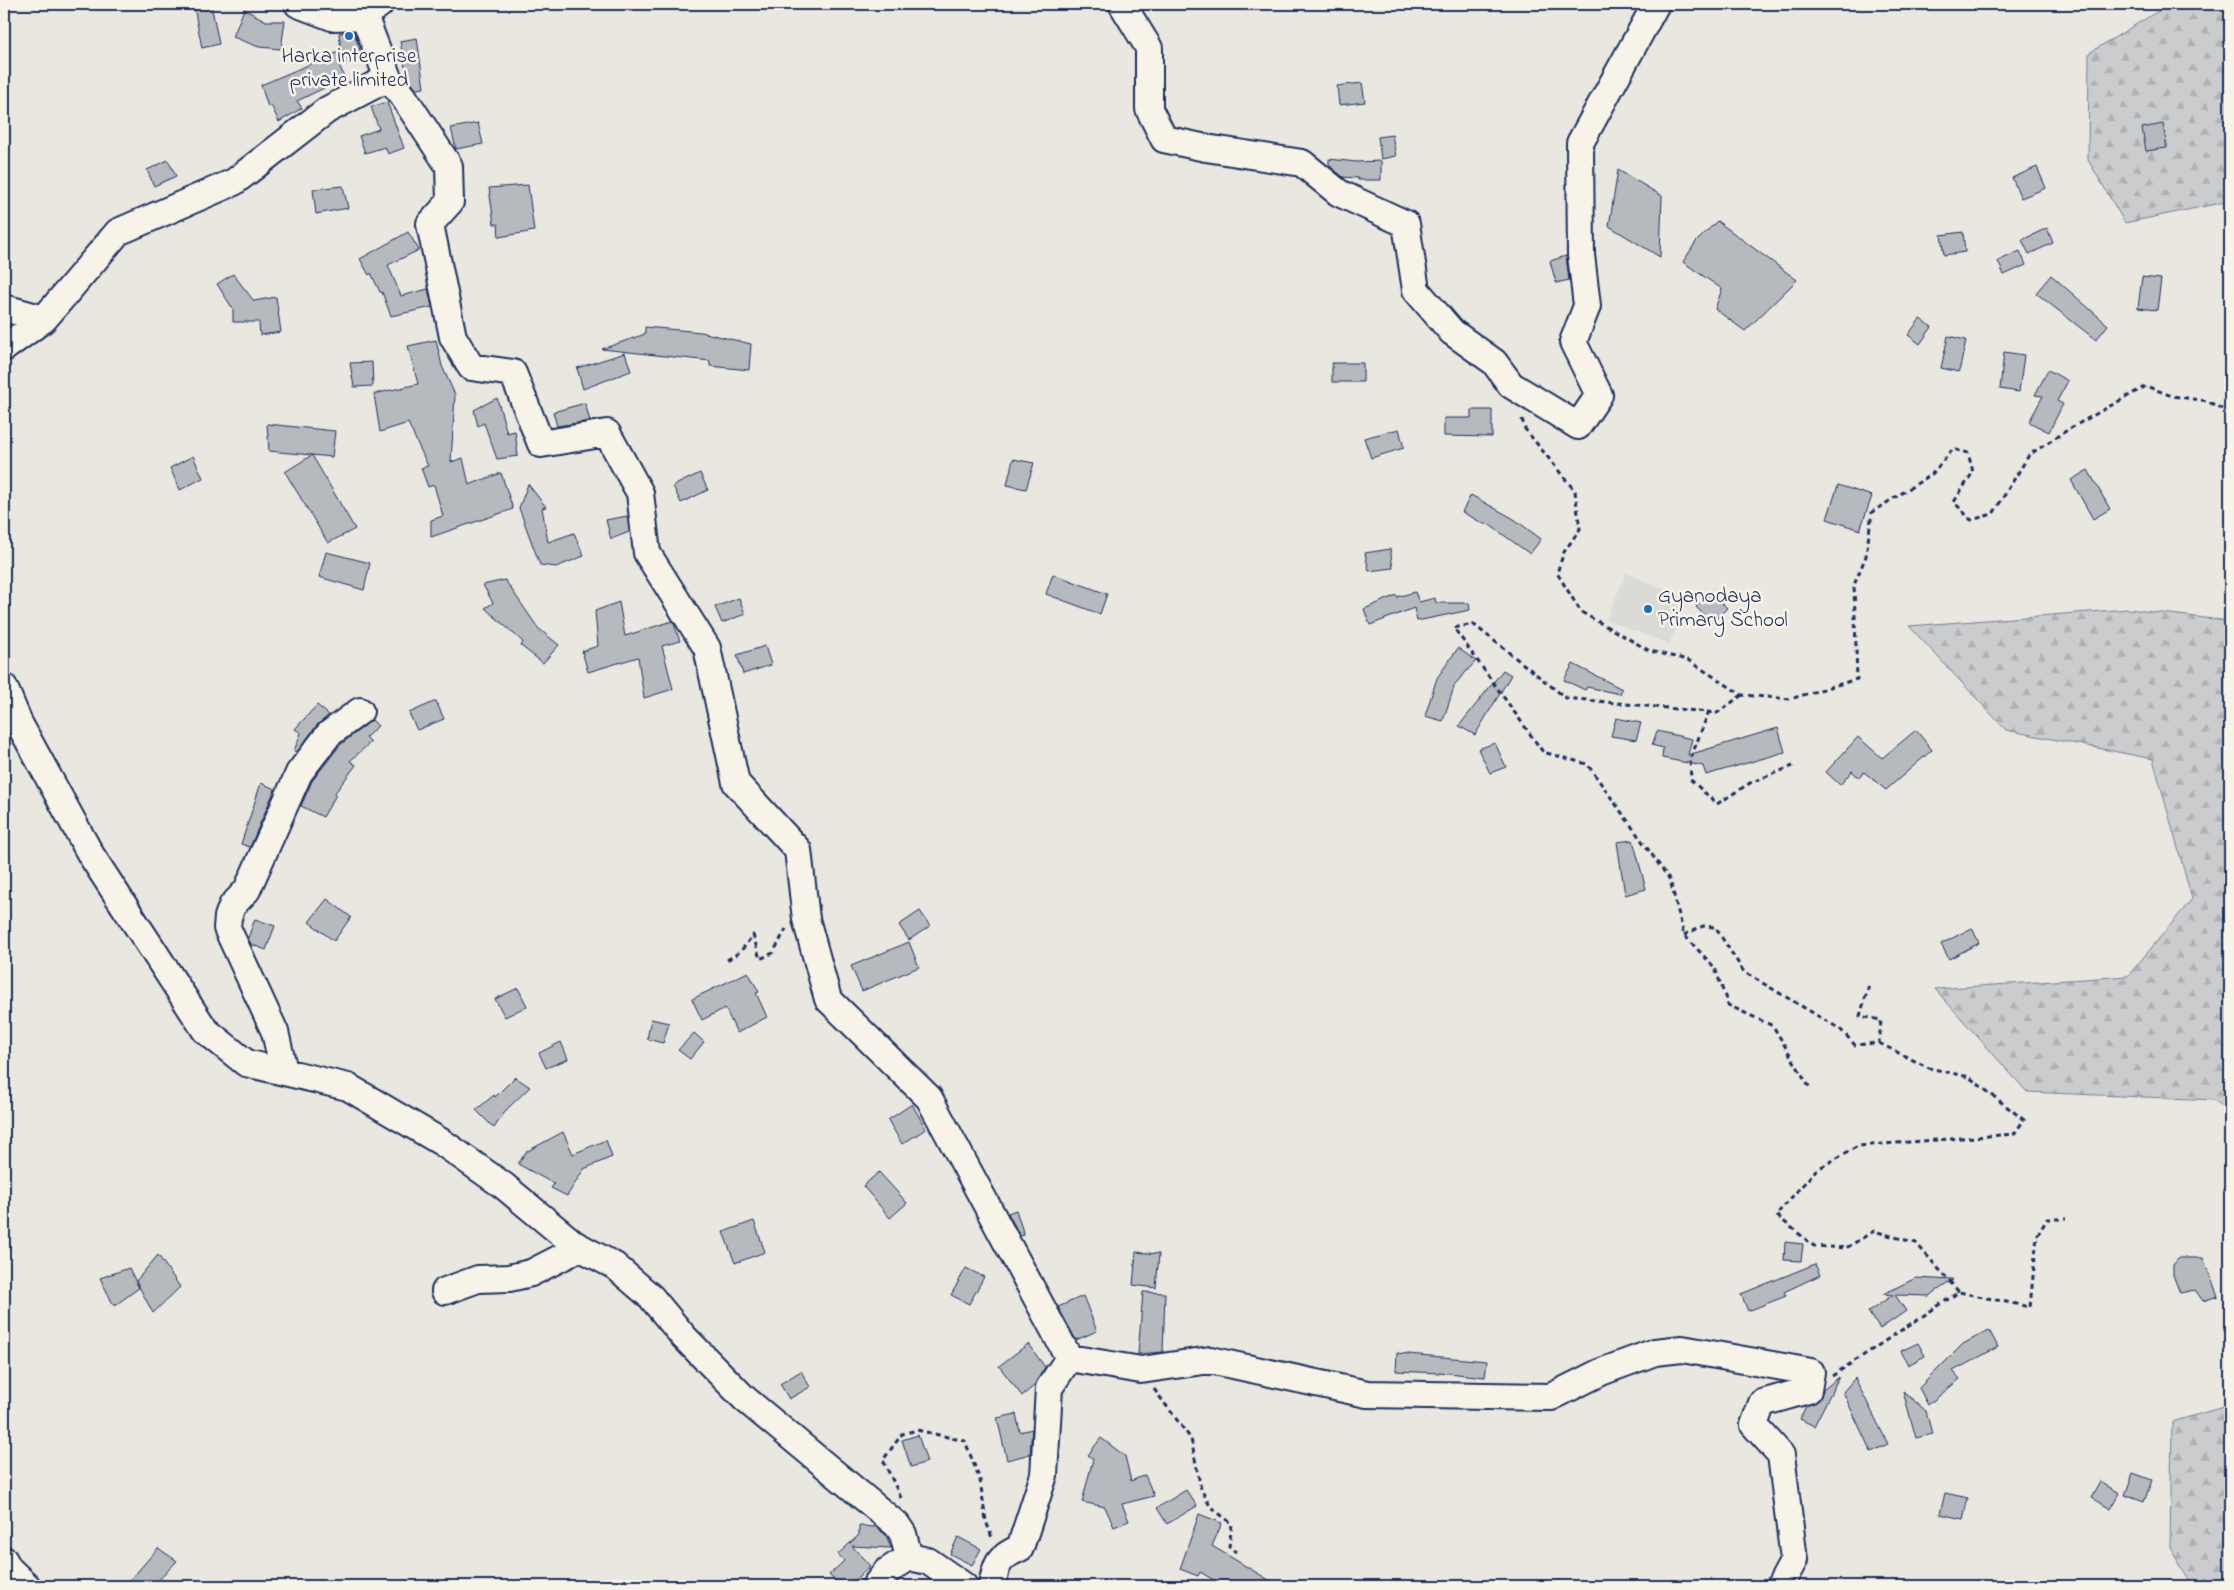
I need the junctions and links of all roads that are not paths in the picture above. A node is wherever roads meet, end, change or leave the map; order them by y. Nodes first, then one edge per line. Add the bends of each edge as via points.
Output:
1 (298, 4) edge
2 (1122, 4) edge
3 (1656, 4) edge
4 (372, 10) edge
5 (388, 78) junction
6 (4, 308) edge
7 (44, 319) junction
8 (4, 348) edge
9 (4, 687) edge
10 (360, 711) dead end
11 (12, 725) edge
12 (284, 1071) junction
13 (574, 1244) junction
14 (446, 1291) dead end
15 (1069, 1358) junction
16 (909, 1557) junction
17 (4, 1560) edge
18 (27, 1586) edge
19 (875, 1586) edge
20 (964, 1586) edge
21 (992, 1586) edge
22 (1780, 1586) edge

1 - 4 street via 332,17
2 - 3 street via 1149,48 1149,109 1164,139 1302,163 1339,193 1406,224 1416,290 1452,332 1494,362 1511,385 1578,426 1598,395 1573,342 1587,306 1581,254 1580,143
4 - 5 street
5 - 7 street via 327,110 234,182 118,232
5 - 15 street via 404,96 449,166 450,202 430,224 453,337 471,367 513,373 541,444 607,433 640,493 647,553 707,648 736,782 798,850 806,919 828,999 929,1098
6 - 7 street
7 - 8 street
9 - 11 street
10 - 12 street via 330,734 299,772 248,890 232,906 228,917 227,928 275,1032
11 - 12 street via 91,855 205,1030 246,1063
12 - 13 street via 348,1087 435,1138 504,1186
13 - 14 street via 570,1252 531,1273 478,1279
13 - 16 street via 615,1266 650,1297 745,1399 884,1513 903,1534
15 - 21 street via 1049,1388 1044,1475 1020,1548 996,1564
15 - 22 street via 1141,1370 1210,1360 1366,1394 1551,1397 1601,1372 1646,1355 1682,1349 1811,1372 1808,1390 1762,1403 1754,1425 1782,1455 1794,1560
16 - 19 street via 886,1572
16 - 20 street via 928,1561
17 - 18 street

